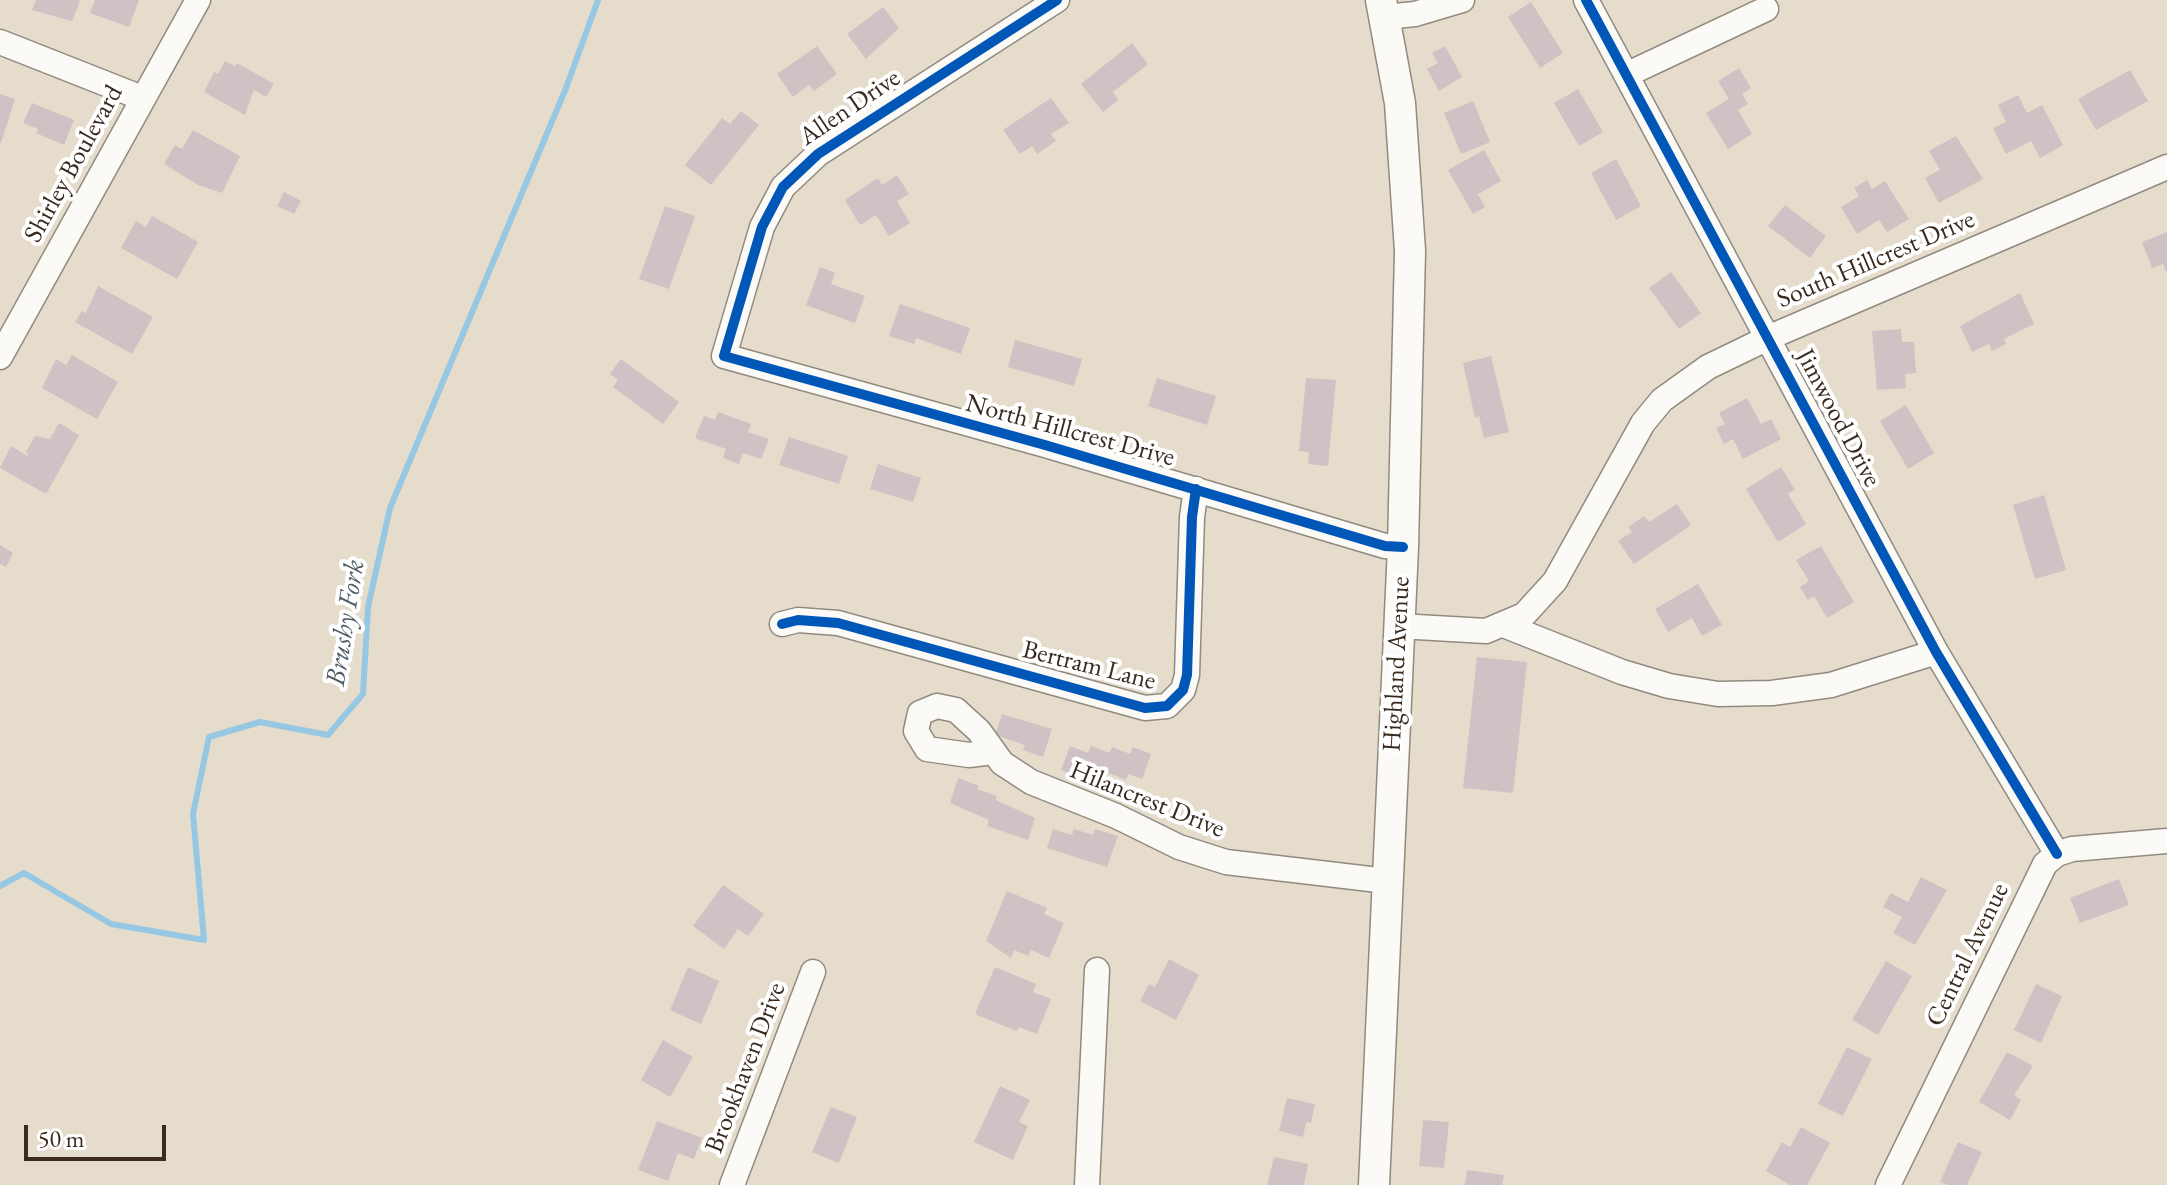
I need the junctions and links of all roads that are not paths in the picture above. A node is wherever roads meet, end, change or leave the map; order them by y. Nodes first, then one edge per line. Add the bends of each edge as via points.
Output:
1 (198, 0) edge
2 (1057, 0) edge
3 (1462, 0) edge
4 (1586, 0) edge
5 (1383, 9) edge
6 (1766, 9) dead end
7 (0, 42) edge
8 (1628, 74) junction
9 (142, 98) junction
10 (2167, 167) edge
11 (1770, 337) junction
12 (2, 348) edge
13 (724, 356) joint
14 (1196, 489) junction
15 (1403, 547) junction
16 (782, 624) dead end
17 (1399, 626) junction
18 (1506, 626) junction
19 (1936, 652) junction
20 (992, 752) dead end
21 (2167, 841) edge
22 (2057, 854) junction
23 (1387, 881) junction
24 (1097, 970) dead end
25 (813, 972) dead end
26 (732, 1185) edge
27 (1087, 1185) edge
28 (1374, 1185) edge
29 (1888, 1185) edge

1 - 9 street, Shirley Boulevard
2 - 13 street, Allen Drive via 832,145 783,187 762,227
3 - 5 street via 1415,14
4 - 8 street, Jimwood Drive
5 - 15 main road, Highland Avenue via 1401,115 1410,251
6 - 8 street
7 - 9 street
8 - 11 street, Jimwood Drive
9 - 12 street, Shirley Boulevard
10 - 11 street, South Hillcrest Drive
11 - 18 street, South Hillcrest Drive via 1708,367 1662,400 1626,449 1555,581 1541,601
11 - 19 street, Jimwood Drive
13 - 14 street, North Hillcrest Drive
14 - 15 street, North Hillcrest Drive
14 - 16 street, Bertram Lane via 1187,675 1183,690 1167,706 1145,708 838,623
15 - 17 main road, Highland Avenue
17 - 18 street, South Hillcrest Drive via 1465,632
17 - 23 main road, Highland Avenue
18 - 19 street via 1622,672 1718,694 1831,685
19 - 22 street, Jimwood Drive
20 - 23 street, Hilancrest Drive via 1047,790 1209,858
21 - 22 street
22 - 29 street, Central Avenue via 2036,878
23 - 28 main road, Highland Avenue
24 - 27 street
25 - 26 street, Brookhaven Drive

